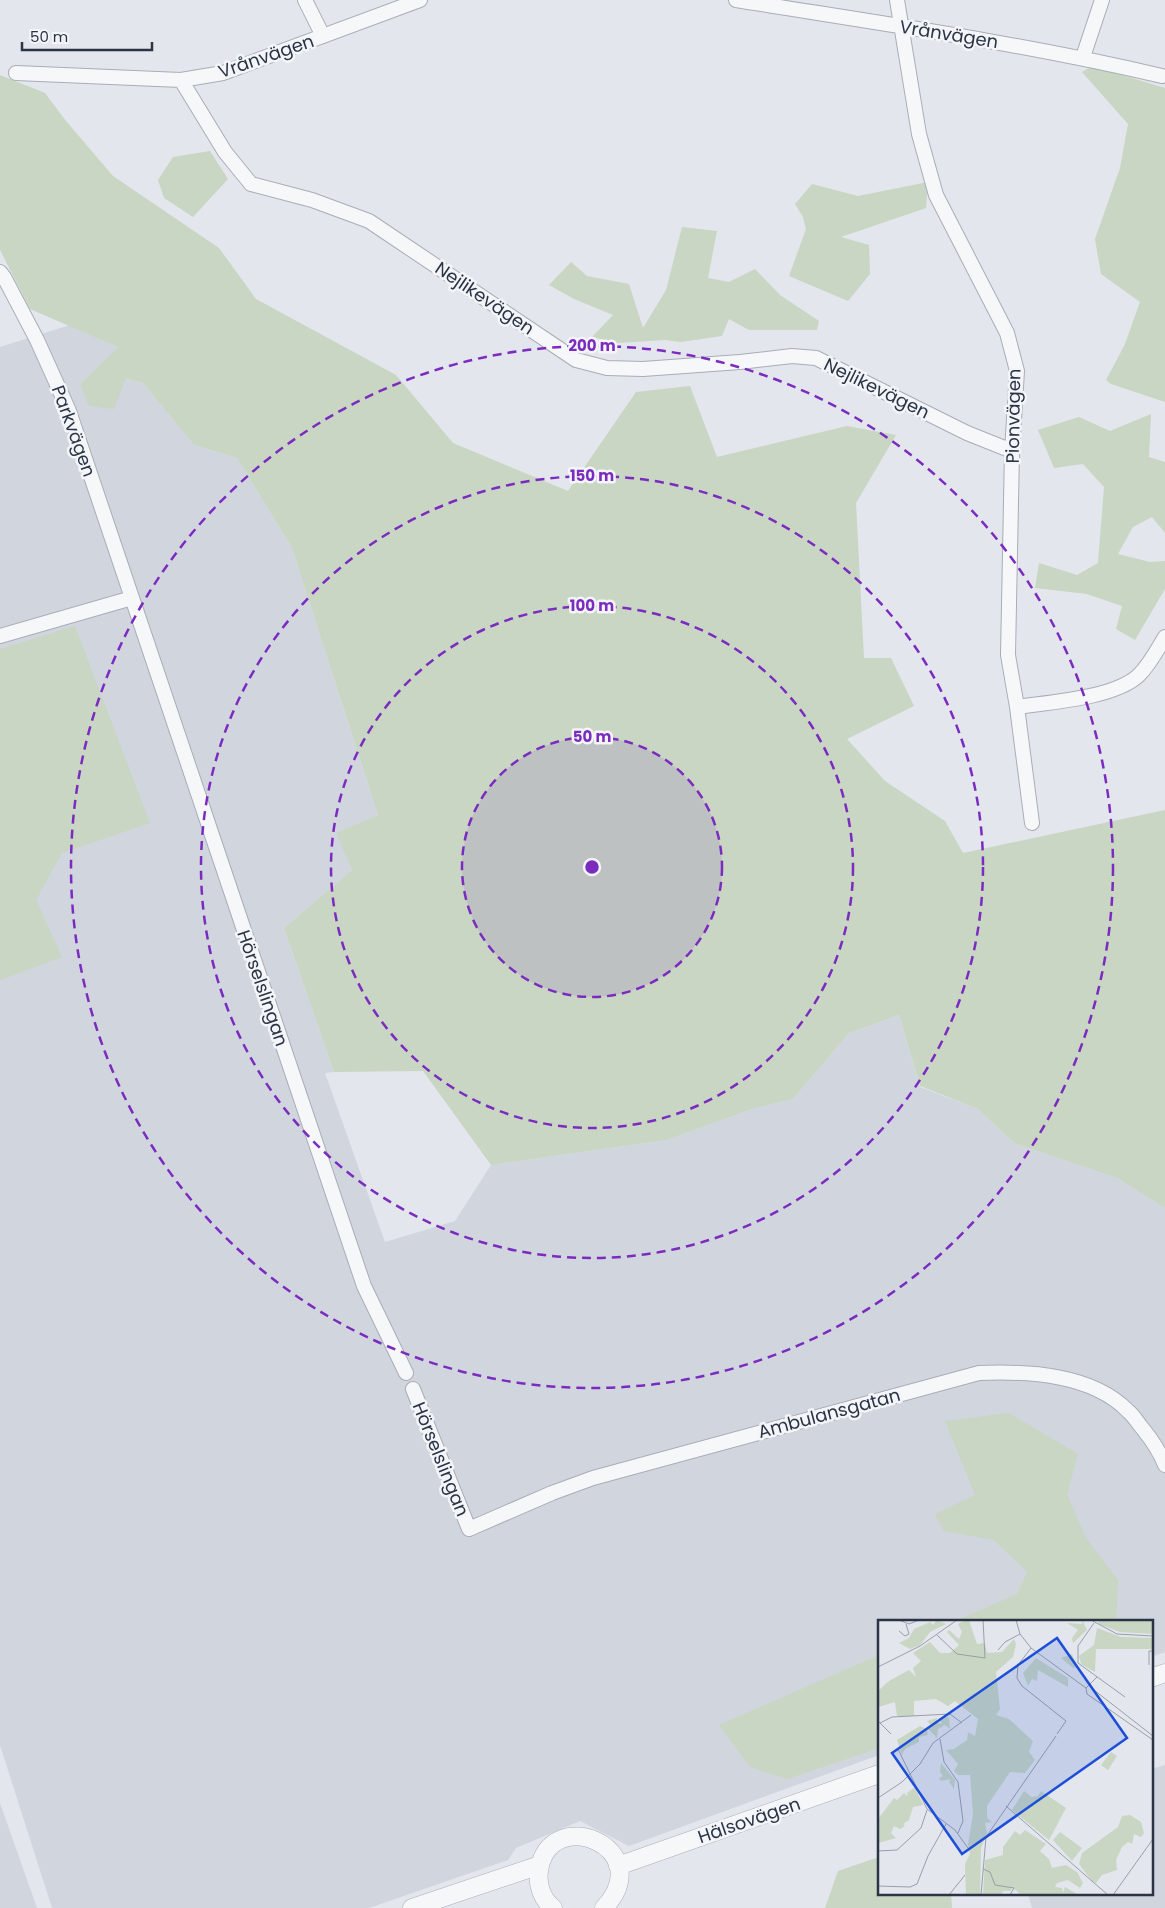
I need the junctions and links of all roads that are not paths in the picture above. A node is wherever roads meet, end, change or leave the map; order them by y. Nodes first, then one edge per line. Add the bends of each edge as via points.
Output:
1 (306, 0) edge
2 (420, 0) edge
3 (736, 0) edge
4 (897, 0) edge
5 (1102, 0) edge
6 (901, 26) junction
7 (323, 36) junction
8 (1083, 57) junction
9 (16, 72) dead end
10 (1162, 76) dead end
11 (181, 80) junction
12 (0, 272) edge
13 (1012, 451) junction
14 (132, 598) junction
15 (0, 636) edge
16 (1165, 637) edge
17 (1017, 707) junction
18 (1032, 823) dead end
19 (406, 1373) dead end
20 (413, 1389) dead end
21 (1165, 1465) edge
22 (469, 1529) joint
23 (1165, 1673) edge
24 (1152, 1678) edge
25 (878, 1774) edge
26 (540, 1865) junction
27 (618, 1866) junction
28 (610, 1905) edge
29 (412, 1908) edge
30 (554, 1908) edge

1 - 7 street
2 - 7 street, Vrånvägen
3 - 6 street, Vrånvägen
4 - 6 street, Pionvägen
5 - 8 street
6 - 8 street, Vrånvägen
6 - 13 street, Pionvägen via 919,134 936,195 1007,333 1017,371
7 - 11 street, Vrånvägen via 223,73
8 - 10 street, Vrånvägen
9 - 11 street, Vrånvägen
11 - 13 street, Nejlikevägen via 225,152 251,184 312,200 369,221 576,360 607,368 643,369 792,356 816,358 968,433
12 - 14 street, Parkvägen via 37,340 69,410
13 - 17 street, Pionvägen via 1008,655
14 - 15 street
14 - 19 street, Hörselslingan via 364,1286
16 - 17 street via 1147,666 1128,683 1110,691
17 - 18 street, Pionvägen
20 - 22 street, Hörselslingan
21 - 22 street, Ambulansgatan via 1148,1435 1128,1410 1102,1392 1074,1380 1023,1372 980,1373 594,1478
23 - 24 street
25 - 27 street, Hälsovägen
26 - 27 street via 544,1854 562,1839 585,1836 601,1843 614,1855
26 - 29 street
26 - 30 street via 539,1887
27 - 28 street via 618,1888

